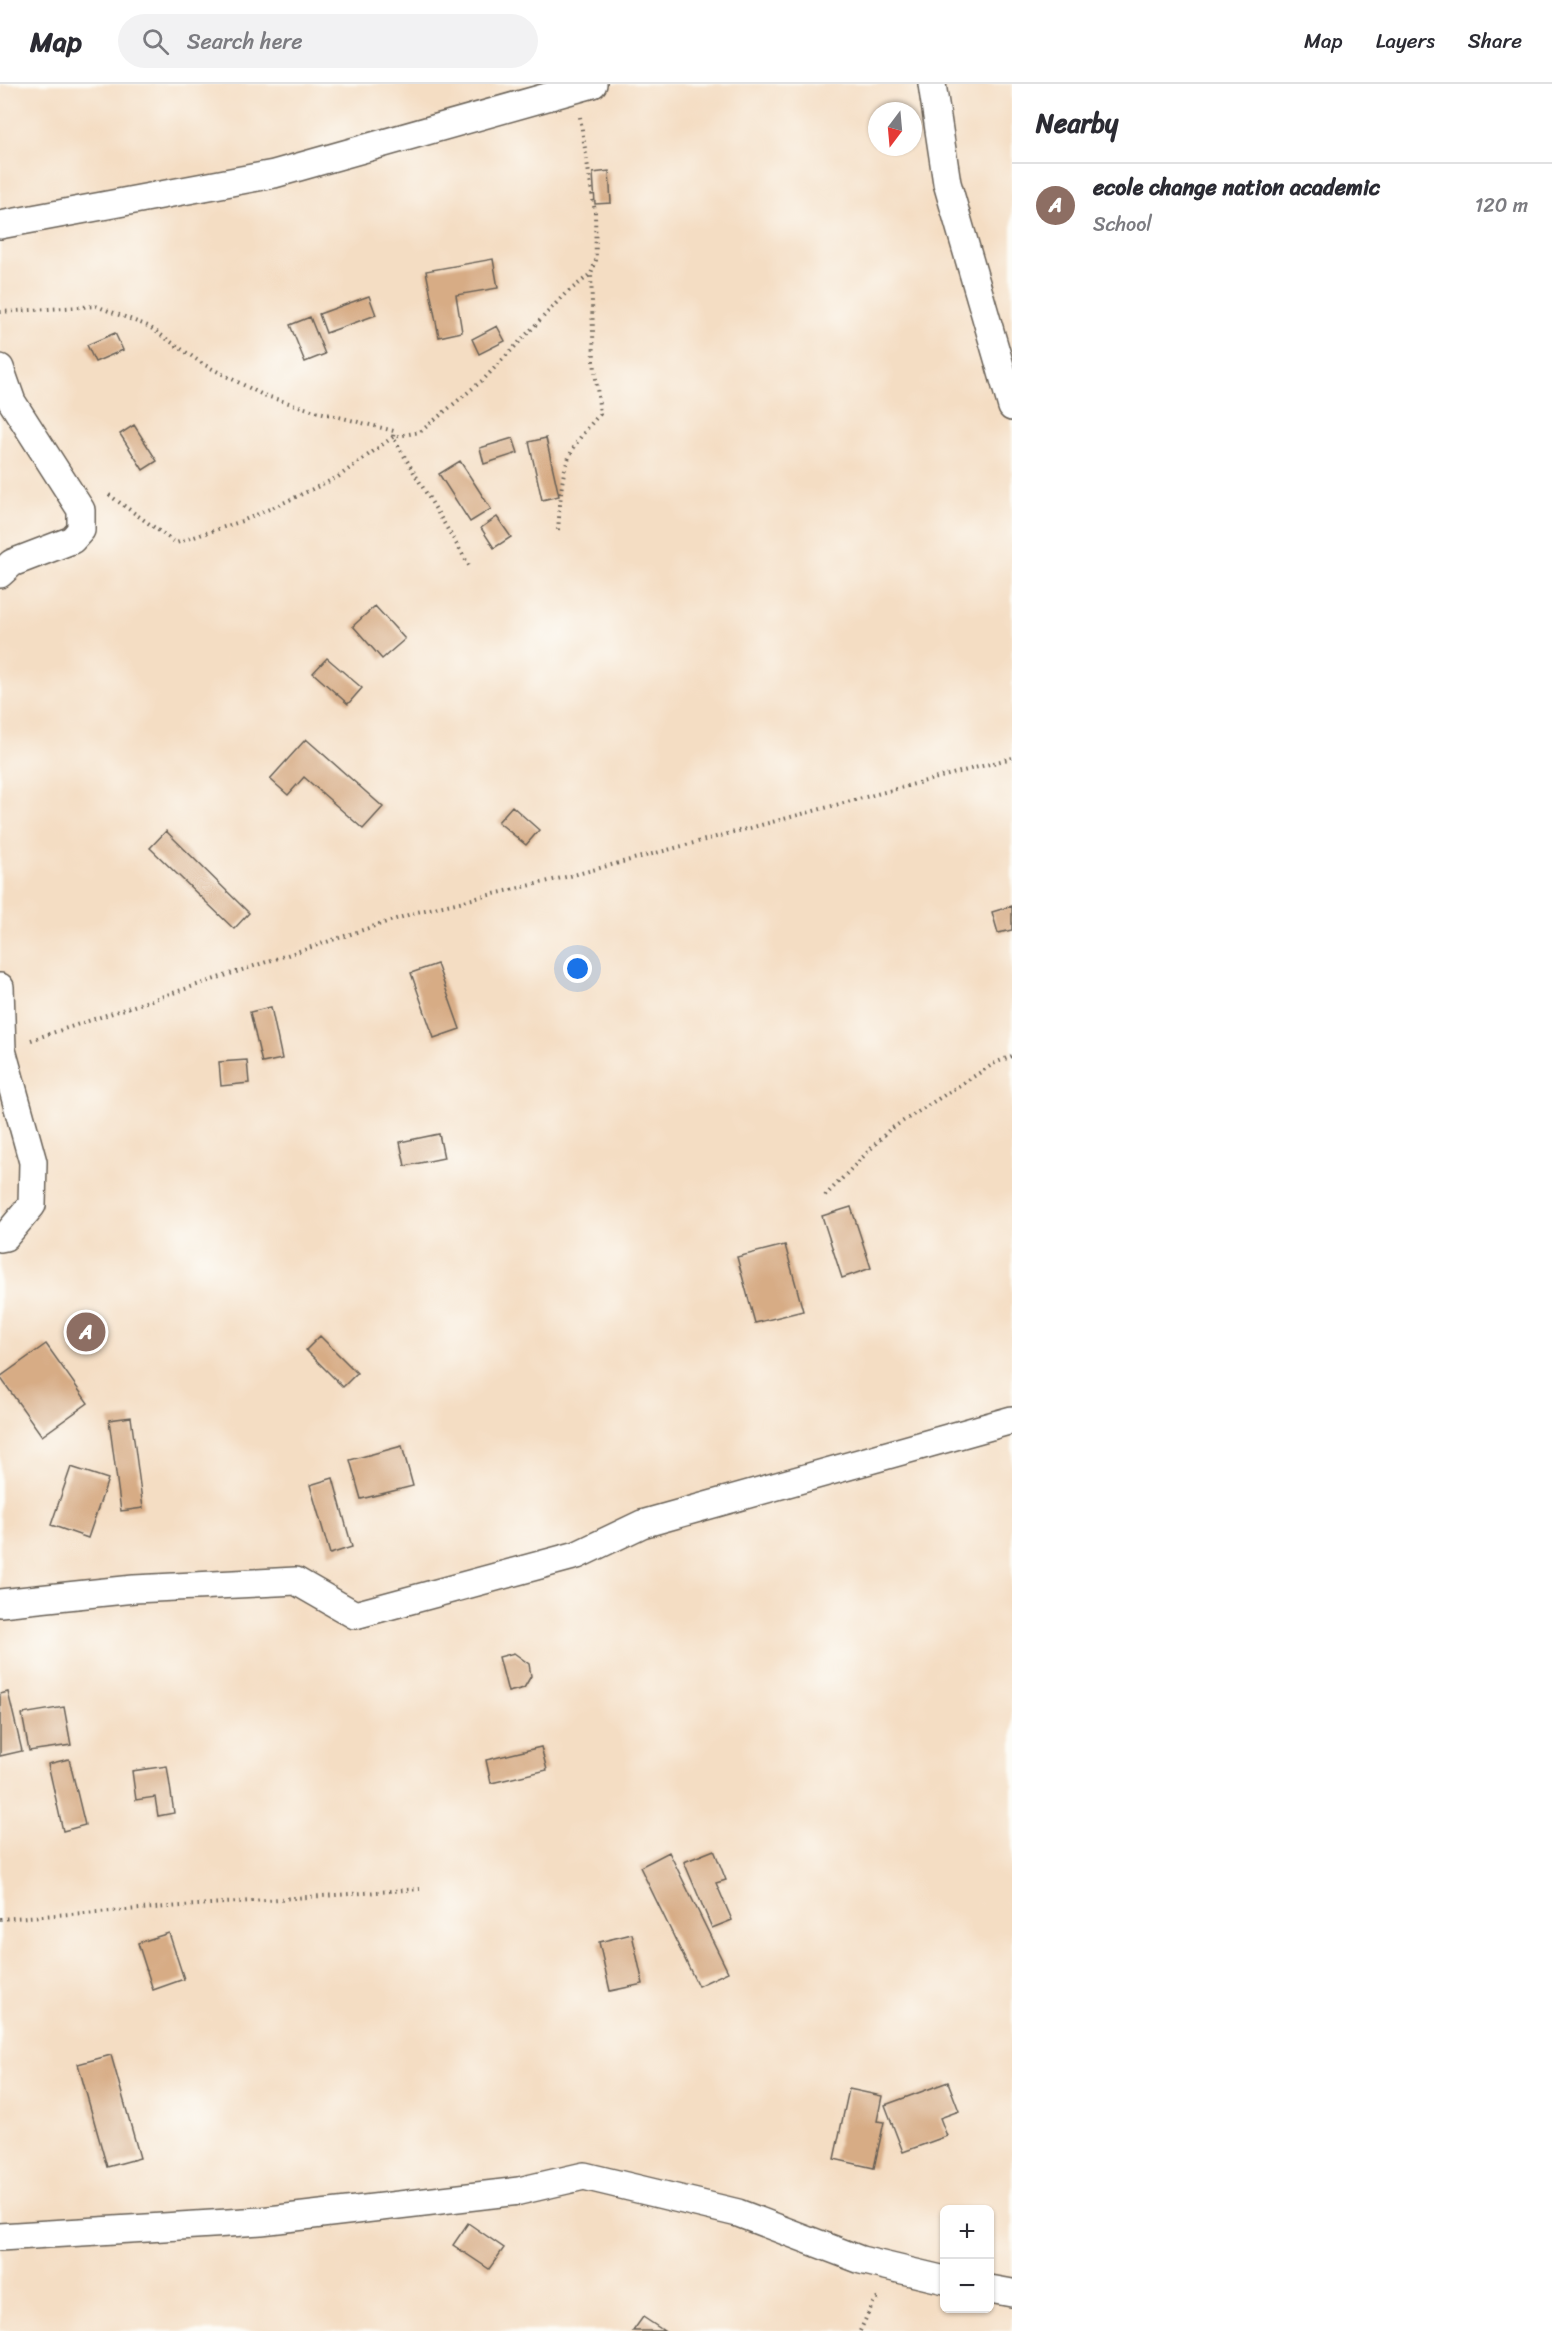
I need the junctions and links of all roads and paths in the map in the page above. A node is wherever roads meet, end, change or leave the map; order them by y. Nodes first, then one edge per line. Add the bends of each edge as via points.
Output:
1 (932, 84) edge
2 (584, 87) edge
3 (0, 225) edge
4 (591, 274) junction
5 (0, 312) edge
6 (0, 368) edge
7 (1012, 407) edge
8 (393, 437) junction
9 (104, 491) dead end
10 (558, 530) dead end
11 (470, 567) dead end
12 (0, 574) edge
13 (1012, 758) edge
14 (0, 987) edge
15 (2, 1050) junction
16 (1012, 1056) edge
17 (825, 1196) dead end
18 (0, 1238) edge
19 (1012, 1420) edge
20 (0, 1603) edge
21 (420, 1889) dead end
22 (0, 1919) edge
23 (0, 2237) edge
24 (940, 2279) edge
25 (994, 2290) edge
26 (1012, 2293) edge

1 - 7 street via 947,183
2 - 3 street via 274,174
2 - 4 path via 595,212 596,260
4 - 8 path via 565,294 484,379 420,432
4 - 10 path via 600,414 579,437 563,467
5 - 8 path via 96,306 148,326 203,364 263,395 394,431
6 - 12 street via 12,402 81,510 81,530 72,540 12,563
8 - 9 path via 338,477 242,521 176,543
8 - 11 path
13 - 15 path via 559,879 417,912
14 - 15 street
15 - 18 street via 33,1162 32,1206
16 - 17 path via 889,1130
19 - 20 street via 642,1524 577,1555 355,1615 296,1581 134,1589
21 - 22 path
23 - 24 street via 261,2221 519,2191 584,2176 738,2213 861,2260
25 - 26 street

